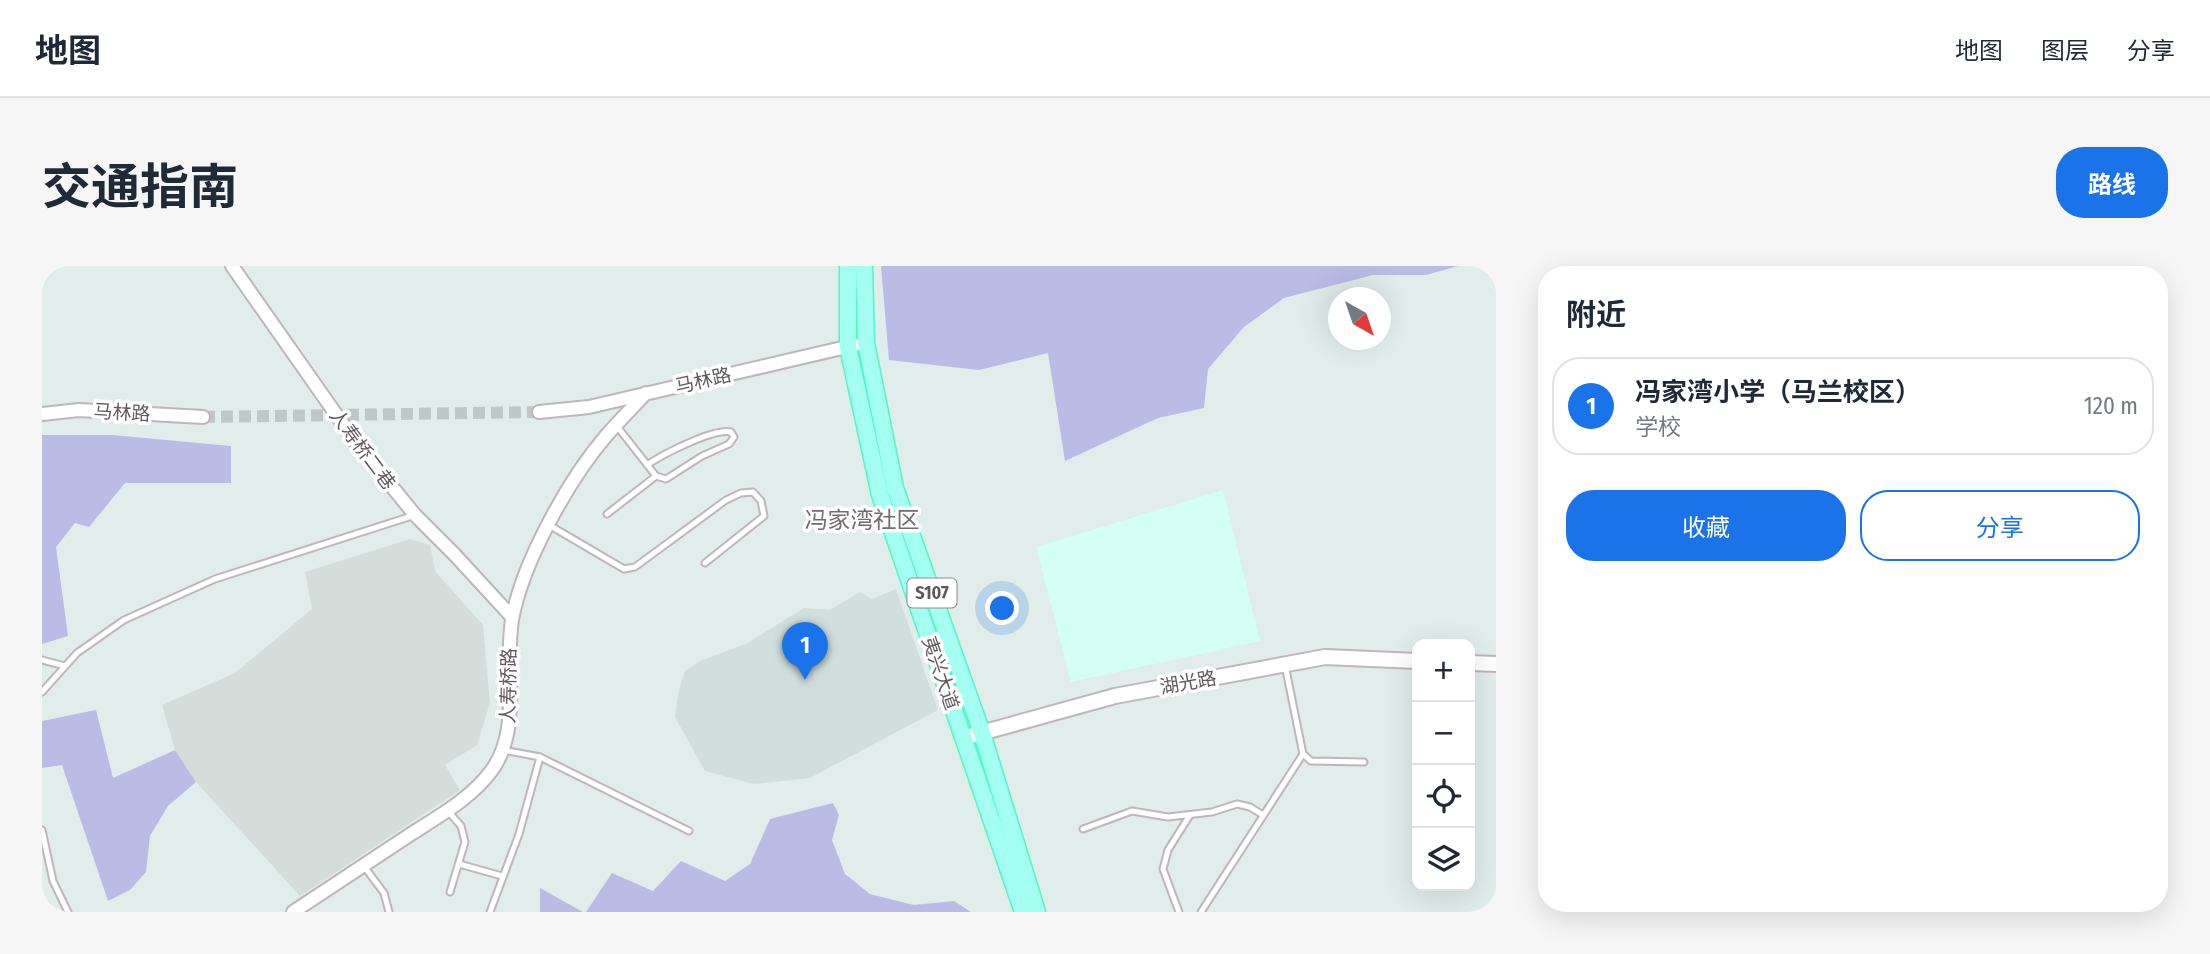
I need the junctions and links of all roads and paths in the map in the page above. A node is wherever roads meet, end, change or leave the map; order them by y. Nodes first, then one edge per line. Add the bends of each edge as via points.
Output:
1 (232, 266) edge
2 (848, 266) edge
3 (864, 266) edge
4 (866, 343) junction
5 (848, 347) junction
6 (646, 393) junction
7 (539, 412) tunnel mouth
8 (42, 414) edge
9 (203, 417) tunnel mouth
10 (616, 425) junction
11 (647, 465) junction
12 (656, 476) junction
13 (607, 513) dead end
14 (415, 515) junction
15 (549, 524) junction
16 (705, 563) dead end
17 (512, 617) junction
18 (42, 660) edge
19 (1412, 661) edge
20 (1475, 663) edge
21 (1496, 664) edge
22 (1285, 665) junction
23 (65, 666) junction
24 (42, 692) edge
25 (982, 733) junction
26 (963, 738) junction
27 (503, 750) junction
28 (1303, 754) junction
29 (540, 757) junction
30 (1364, 762) dead end
31 (447, 810) junction
32 (1190, 815) junction
33 (1263, 815) junction
34 (42, 830) edge
35 (1083, 830) dead end
36 (688, 831) dead end
37 (458, 864) junction
38 (363, 865) junction
39 (502, 876) junction
40 (450, 892) dead end
41 (68, 912) edge
42 (293, 912) edge
43 (389, 912) edge
44 (489, 912) edge
45 (1023, 912) edge
46 (1037, 912) edge
47 (1179, 912) edge
48 (1201, 912) edge

1 - 14 street, 人寿桥二巷 via 354,440
2 - 5 main road, 夷兴大道
3 - 4 main road, 夷兴大道 / S107
4 - 5 street, 马林路
4 - 25 main road, 夷兴大道 / S107 via 895,488
5 - 6 street, 马林路
5 - 26 main road, 夷兴大道 via 880,495
6 - 7 street, 马林路 via 589,407
6 - 10 street, 人寿桥路
8 - 9 street, 马林路 via 79,410
10 - 11 lane
10 - 15 street, 人寿桥路
11 - 12 lane
11 - 12 lane via 679,447 731,432 729,444 666,479
12 - 13 lane
14 - 17 street, 人寿桥二巷
14 - 23 lane via 215,579 124,620
15 - 16 lane via 624,569 635,568 726,500 753,492 761,501 764,516
15 - 17 street, 人寿桥路
17 - 27 street, 人寿桥路 via 508,732
18 - 23 lane
19 - 22 main road, 湖光路 via 1325,657
20 - 21 main road
22 - 25 main road, 湖光路 via 1115,696
22 - 28 lane
23 - 24 lane
25 - 26 main road, 湖光路
25 - 46 main road, 夷兴大道 / S107
26 - 45 main road, 夷兴大道
27 - 29 lane
27 - 31 street, 人寿桥路 via 477,788
28 - 30 lane via 1311,761
28 - 33 lane
29 - 36 lane
29 - 39 lane via 520,834
31 - 37 lane via 464,833
31 - 38 street, 人寿桥路
32 - 33 lane via 1237,804
32 - 35 lane via 1168,817 1132,811
32 - 47 lane via 1168,850 1163,869
33 - 48 lane
34 - 41 lane via 53,881
37 - 39 lane
37 - 40 lane
38 - 42 street, 人寿桥路
38 - 43 lane via 384,893
39 - 44 lane

